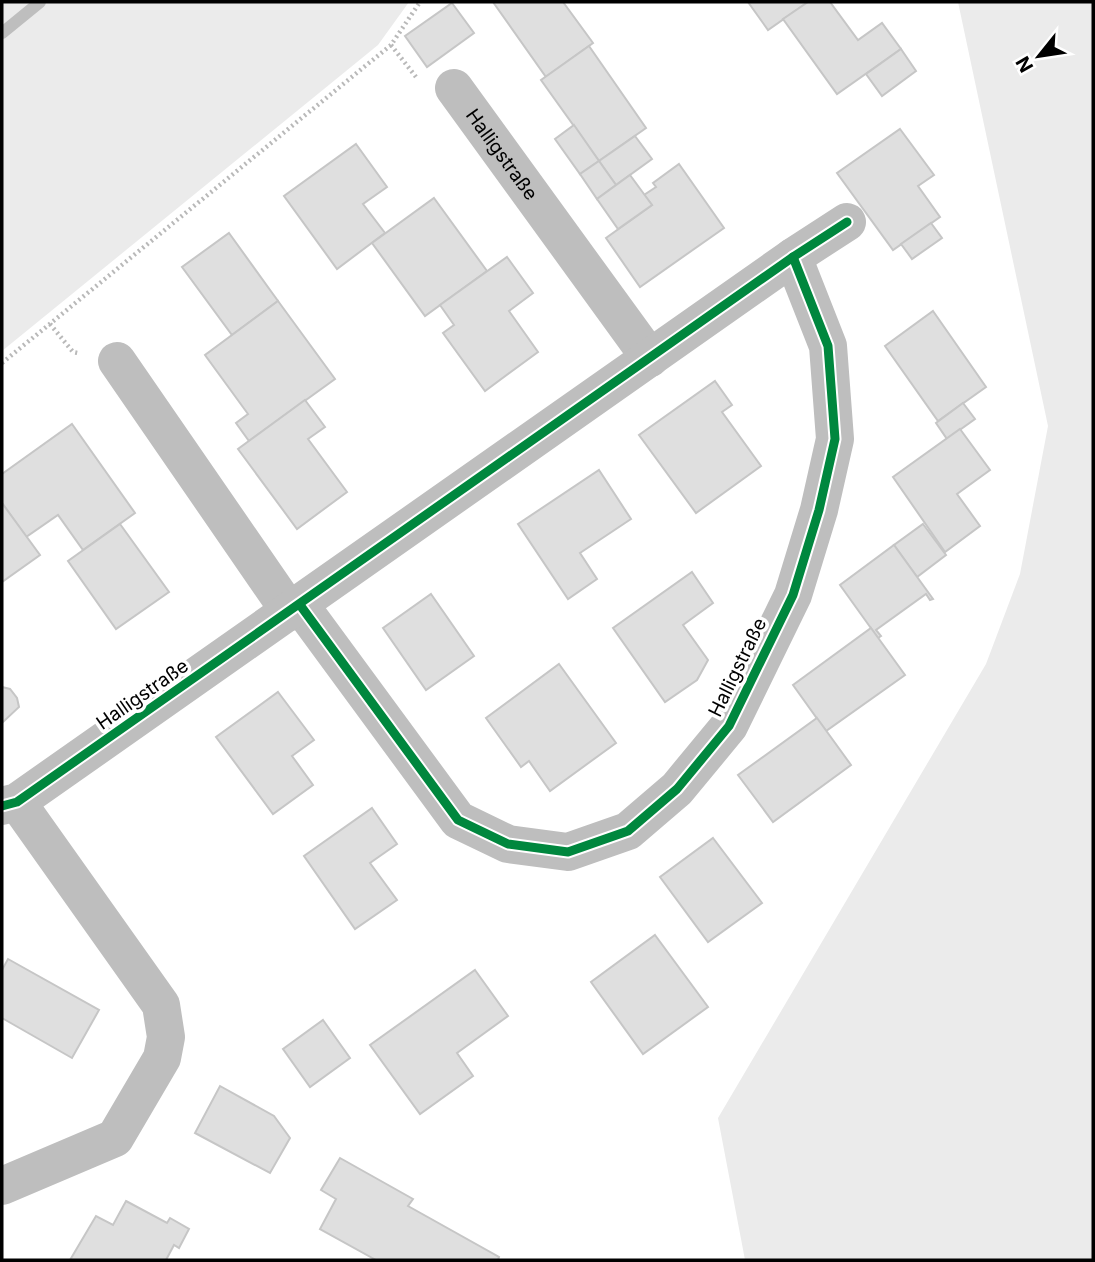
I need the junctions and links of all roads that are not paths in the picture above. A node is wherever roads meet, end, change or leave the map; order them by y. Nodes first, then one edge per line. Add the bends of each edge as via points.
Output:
1 (454, 88) dead end
2 (847, 222) dead end
3 (793, 257) junction
4 (650, 358) junction
5 (117, 361) dead end
6 (295, 608) junction
7 (10, 804) edge
8 (2, 1186) edge

1 - 4 street, Halligstraße
2 - 3 street, Halligstraße
3 - 4 street, Halligstraße
3 - 6 street, Halligstraße via 828,346 835,439 819,510 793,594 729,726 677,789 628,831 568,852 508,844 458,820
4 - 6 street, Halligstraße
5 - 6 street, Halligstraße
6 - 7 street, Halligstraße
7 - 8 street, Halligstraße via 161,1005 166,1037 162,1058 115,1138

